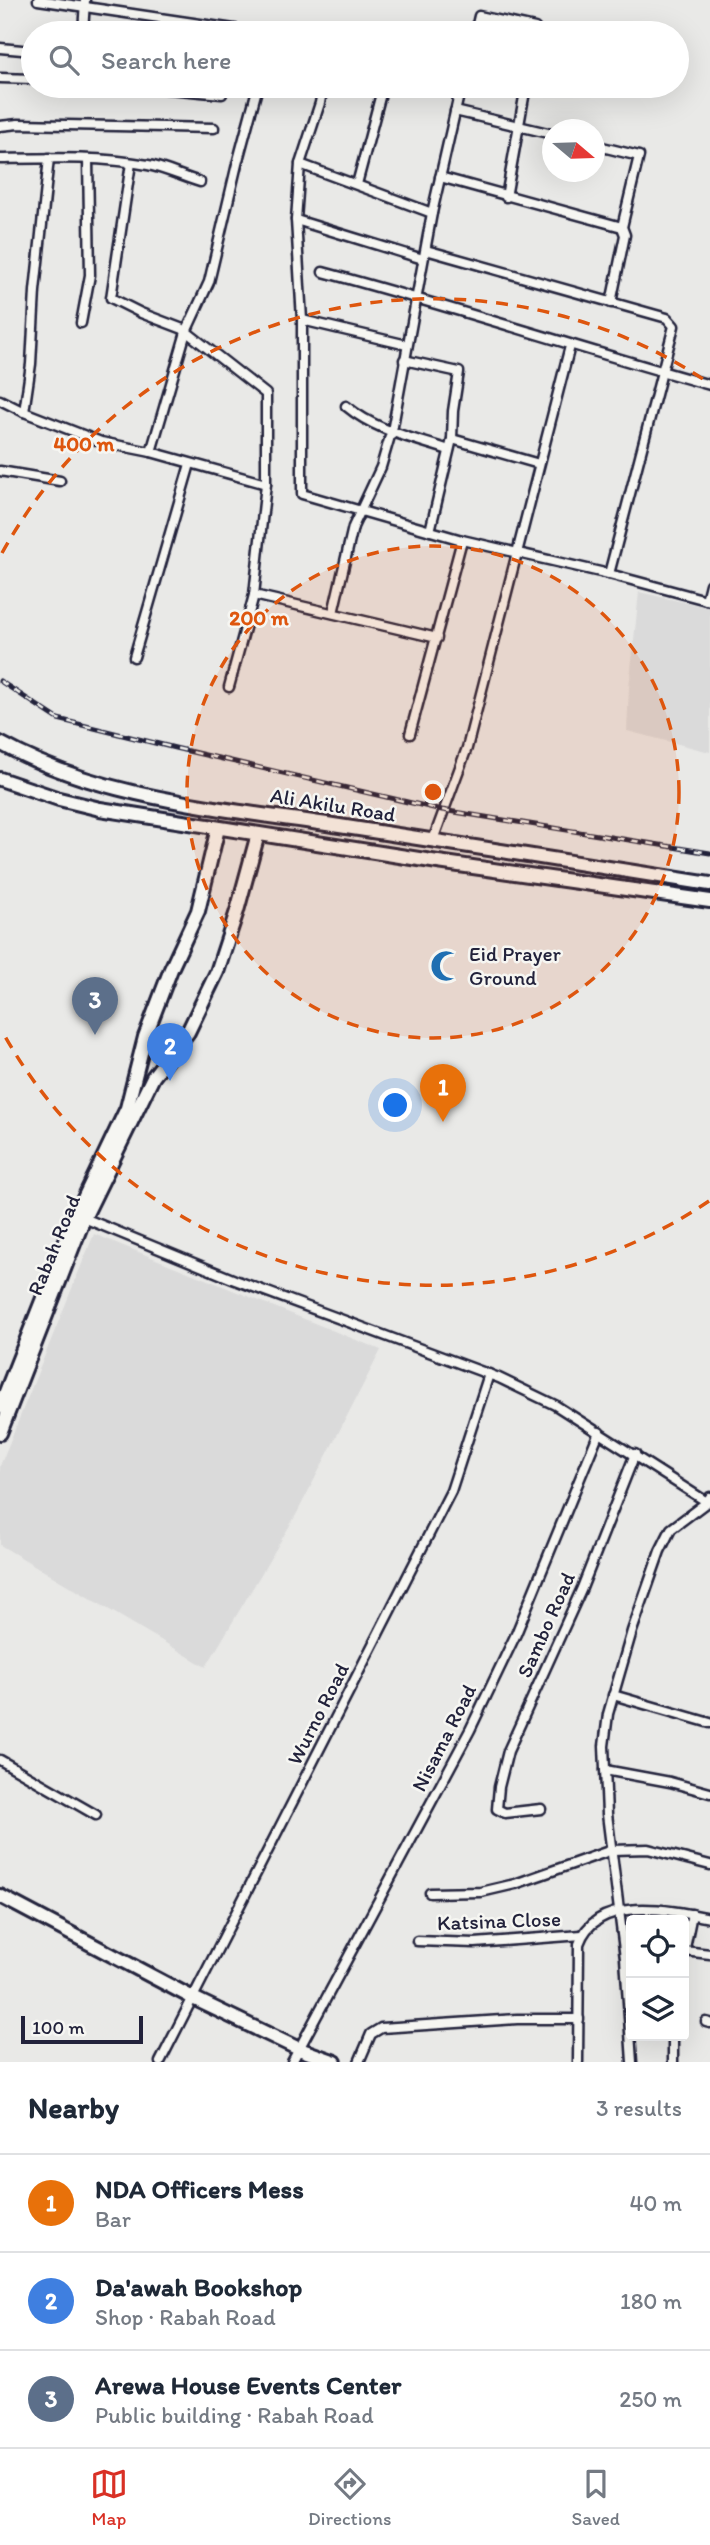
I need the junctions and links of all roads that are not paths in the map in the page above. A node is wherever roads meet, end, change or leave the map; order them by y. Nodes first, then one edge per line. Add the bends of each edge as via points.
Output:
1 (38, 0) edge
2 (85, 3) edge
3 (84, 21) edge
4 (191, 21) edge
5 (479, 21) edge
6 (503, 21) edge
7 (0, 48) edge
8 (21, 50) edge
9 (0, 78) edge
10 (21, 79) edge
11 (255, 98) edge
12 (321, 98) edge
13 (380, 98) edge
14 (458, 98) edge
15 (524, 98) edge
16 (455, 111) junction
17 (0, 126) edge
18 (520, 126) junction
19 (214, 128) dead end
20 (542, 132) edge
21 (605, 148) edge
22 (49, 158) junction
23 (0, 159) edge
24 (88, 160) junction
25 (131, 163) junction
26 (300, 164) junction
27 (440, 177) junction
28 (200, 182) dead end
29 (357, 184) junction
30 (506, 197) junction
31 (432, 213) junction
32 (296, 220) junction
33 (622, 227) junction
34 (426, 250) junction
35 (424, 260) junction
36 (323, 272) dead end
37 (415, 297) junction
38 (611, 303) junction
39 (302, 320) junction
40 (81, 323) dead end
41 (186, 332) junction
42 (407, 345) junction
43 (570, 346) junction
44 (404, 360) junction
45 (662, 371) junction
46 (710, 385) edge
47 (0, 400) edge
48 (346, 406) dead end
49 (24, 412) junction
50 (391, 431) junction
51 (452, 439) junction
52 (449, 450) junction
53 (151, 452) junction
54 (190, 464) junction
55 (539, 464) junction
56 (0, 471) edge
57 (60, 481) dead end
58 (266, 484) junction
59 (360, 510) junction
60 (430, 531) junction
61 (462, 540) junction
62 (516, 553) junction
63 (609, 574) junction
64 (710, 584) edge
65 (254, 595) junction
66 (708, 600) edge
67 (333, 612) junction
68 (437, 638) junction
69 (134, 656) dead end
70 (229, 687) dead end
71 (410, 734) dead end
72 (0, 743) edge
73 (0, 779) edge
74 (218, 828) junction
75 (258, 834) junction
76 (433, 840) junction
77 (710, 884) edge
78 (710, 901) edge
79 (84, 1219) junction
80 (489, 1374) junction
81 (0, 1407) edge
82 (599, 1432) junction
83 (0, 1433) edge
84 (635, 1454) junction
85 (709, 1500) edge
86 (613, 1695) junction
87 (710, 1723) edge
88 (0, 1760) edge
89 (605, 1770) junction
90 (710, 1793) edge
91 (541, 1809) dead end
92 (96, 1815) dead end
93 (612, 1850) junction
94 (710, 1865) edge
95 (430, 1893) dead end
96 (0, 1896) edge
97 (618, 1911) junction
98 (692, 1914) junction
99 (710, 1918) edge
100 (689, 1928) edge
101 (582, 1935) junction
102 (417, 1941) dead end
103 (689, 1952) edge
104 (710, 1954) edge
105 (193, 1998) junction
106 (579, 2020) junction
107 (673, 2041) edge
108 (299, 2049) junction
109 (160, 2062) edge
110 (292, 2062) edge
111 (335, 2062) edge
112 (359, 2062) edge
113 (578, 2062) edge
114 (632, 2062) edge
115 (673, 2062) edge

1 - 2 street
2 - 3 street
2 - 4 street
5 - 6 street via 480,16
7 - 8 street
9 - 10 street
11 - 41 street via 209,282
12 - 26 street
13 - 29 street
14 - 16 street
15 - 18 street
16 - 18 street
16 - 27 street
17 - 19 street
18 - 20 street
18 - 30 street
21 - 33 street via 639,156
22 - 23 street
22 - 24 street
22 - 49 street
24 - 25 street
24 - 40 street via 90,275
25 - 28 street
25 - 41 street via 110,295
26 - 29 street
26 - 32 street
27 - 30 street
27 - 31 street
29 - 31 street
30 - 33 street
31 - 34 street
32 - 35 street
32 - 39 street
33 - 38 street via 625,235
34 - 35 street
34 - 38 street
35 - 37 street
36 - 37 street
37 - 42 street
37 - 43 street
38 - 45 street via 672,322
39 - 42 street
39 - 59 street via 302,494
41 - 53 street
41 - 58 street via 266,394
42 - 44 street
43 - 45 street
43 - 55 street
44 - 50 street
44 - 51 street via 459,372
45 - 46 street
45 - 63 street
47 - 49 street
48 - 50 street via 370,424
49 - 53 street via 101,442
50 - 52 street
50 - 59 street via 381,467
51 - 52 street
51 - 55 street
52 - 60 street
53 - 54 street
54 - 58 street
54 - 69 street
55 - 62 street
56 - 57 street
58 - 65 street
59 - 60 street
59 - 67 street
60 - 61 street
61 - 62 street
61 - 68 street
62 - 63 street
62 - 76 street via 467,748
63 - 66 street
64 - 66 street
65 - 67 street
65 - 70 street
67 - 68 street
68 - 71 street
72 - 76 main road, Ali Akilu Road via 55,768 131,792
73 - 74 main road, Ali Akilu Road via 100,809
74 - 75 main road, Ali Akilu Road
74 - 81 main road, Rabah Road via 198,911 145,1037 127,1108 76,1215
75 - 78 main road, Ali Akilu Road
75 - 79 main road, Rabah Road via 217,972 188,1032 153,1077
76 - 77 main road, Ali Akilu Road
79 - 80 street
79 - 83 main road, Rabah Road
80 - 82 street
80 - 105 street, Wurno Road via 452,1491
82 - 84 street
82 - 108 street, Nisama Road via 516,1634 470,1730
84 - 85 street
84 - 91 street, Sambo Road via 573,1610 508,1751 497,1809 505,1813
85 - 86 street via 671,1529 660,1550
86 - 87 street
86 - 89 street via 605,1735
88 - 92 street
89 - 90 street
89 - 93 street
93 - 94 street via 648,1849
93 - 95 street via 481,1892
93 - 97 street
96 - 105 main road
97 - 98 street
97 - 101 street via 600,1918
97 - 114 street
98 - 99 street
98 - 100 street
101 - 102 street, Katsina Close via 475,1943
101 - 106 street
103 - 104 street
105 - 108 main road
105 - 109 street, Wurno Road
106 - 112 street via 517,2019 376,2029
106 - 113 street
107 - 115 street
108 - 110 street, Nisama Road
108 - 111 main road

